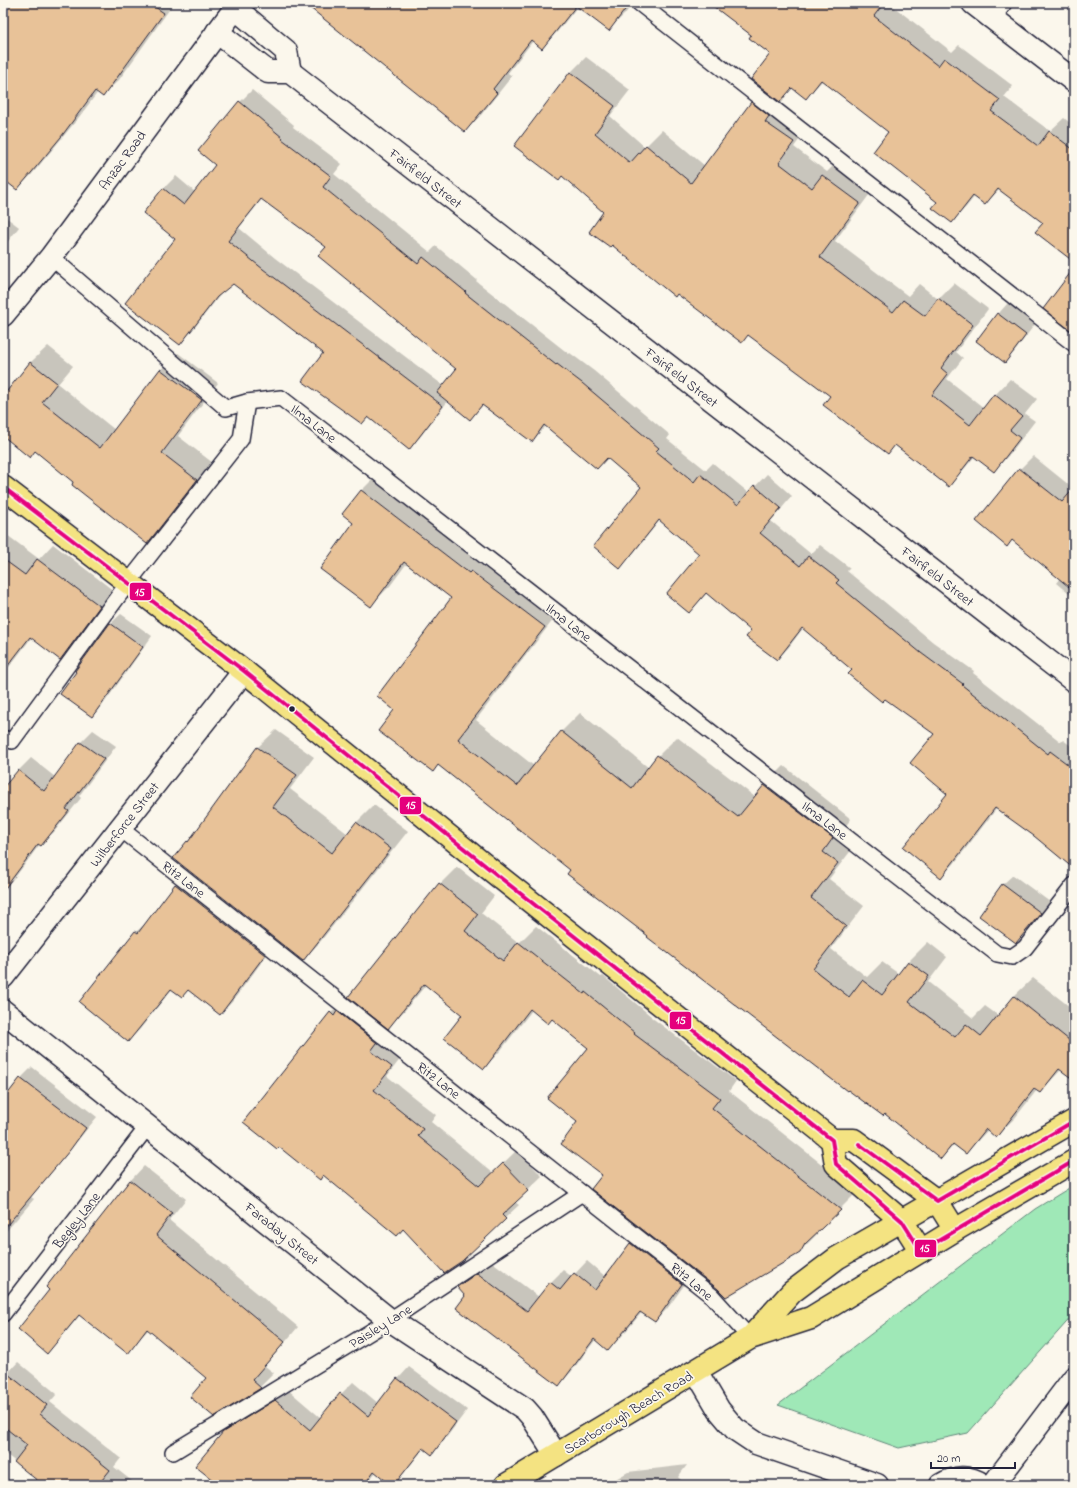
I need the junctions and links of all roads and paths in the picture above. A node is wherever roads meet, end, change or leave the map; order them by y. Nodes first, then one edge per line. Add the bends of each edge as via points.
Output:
1 (639, 3) edge
2 (237, 5) edge
3 (987, 7) edge
4 (217, 32) junction
5 (290, 72) junction
6 (1074, 81) edge
7 (51, 257) junction
8 (3, 315) edge
9 (1074, 344) edge
10 (247, 402) junction
11 (3, 487) edge
12 (128, 583) junction
13 (244, 670) junction
14 (1074, 681) edge
15 (3, 738) edge
16 (121, 829) junction
17 (1074, 885) edge
18 (3, 977) edge
19 (3, 1011) edge
20 (1074, 1121) edge
21 (148, 1126) junction
22 (832, 1140) junction
23 (1074, 1161) edge
24 (582, 1193) junction
25 (937, 1201) junction
26 (902, 1221) junction
27 (955, 1230) junction
28 (921, 1251) junction
29 (3, 1314) edge
30 (390, 1320) junction
31 (750, 1338) junction
32 (696, 1371) junction
33 (1074, 1378) edge
34 (173, 1452) dead end
35 (556, 1455) junction
36 (506, 1485) edge
37 (877, 1485) edge
38 (941, 1485) edge
39 (983, 1485) edge
40 (993, 1485) edge

1 - 9 lane
2 - 4 street, Anzac Road
2 - 5 street via 286,51
3 - 6 street
4 - 5 street via 268,72
4 - 7 street, Anzac Road
5 - 14 street, Fairfield Street
7 - 8 street, Anzac Road
7 - 10 lane, Ilma Lane via 226,408
10 - 12 lane via 241,439
10 - 17 lane, Ilma Lane via 281,398 997,954 1012,957 1025,948
11 - 12 main road
12 - 13 main road
12 - 15 lane via 12,741
13 - 16 street, Wilberforce Street
13 - 22 main road via 496,874
16 - 18 street, Wilberforce Street
16 - 24 lane, Ritz Lane
19 - 21 street, Faraday Street
20 - 25 main road, Scarborough Beach Road
21 - 29 lane, Begley Lane
21 - 30 street, Faraday Street
22 - 25 main road via 854,1140
22 - 26 main road via 836,1164
23 - 27 main road, Scarborough Beach Road
24 - 30 lane, Paisley Lane
24 - 31 lane, Ritz Lane via 712,1296
25 - 26 main road, Scarborough Beach Road
25 - 27 main road
26 - 28 main road
26 - 31 main road, Scarborough Beach Road via 837,1258 792,1292
27 - 28 main road, Scarborough Beach Road
28 - 31 main road, Scarborough Beach Road via 812,1318
30 - 34 lane, Paisley Lane
30 - 35 street, Faraday Street via 525,1409
31 - 32 main road, Scarborough Beach Road
32 - 35 main road, Scarborough Beach Road
32 - 37 street via 718,1410 735,1429 756,1444
33 - 40 street
35 - 36 main road, Scarborough Beach Road
38 - 39 street via 950,1479 960,1478

